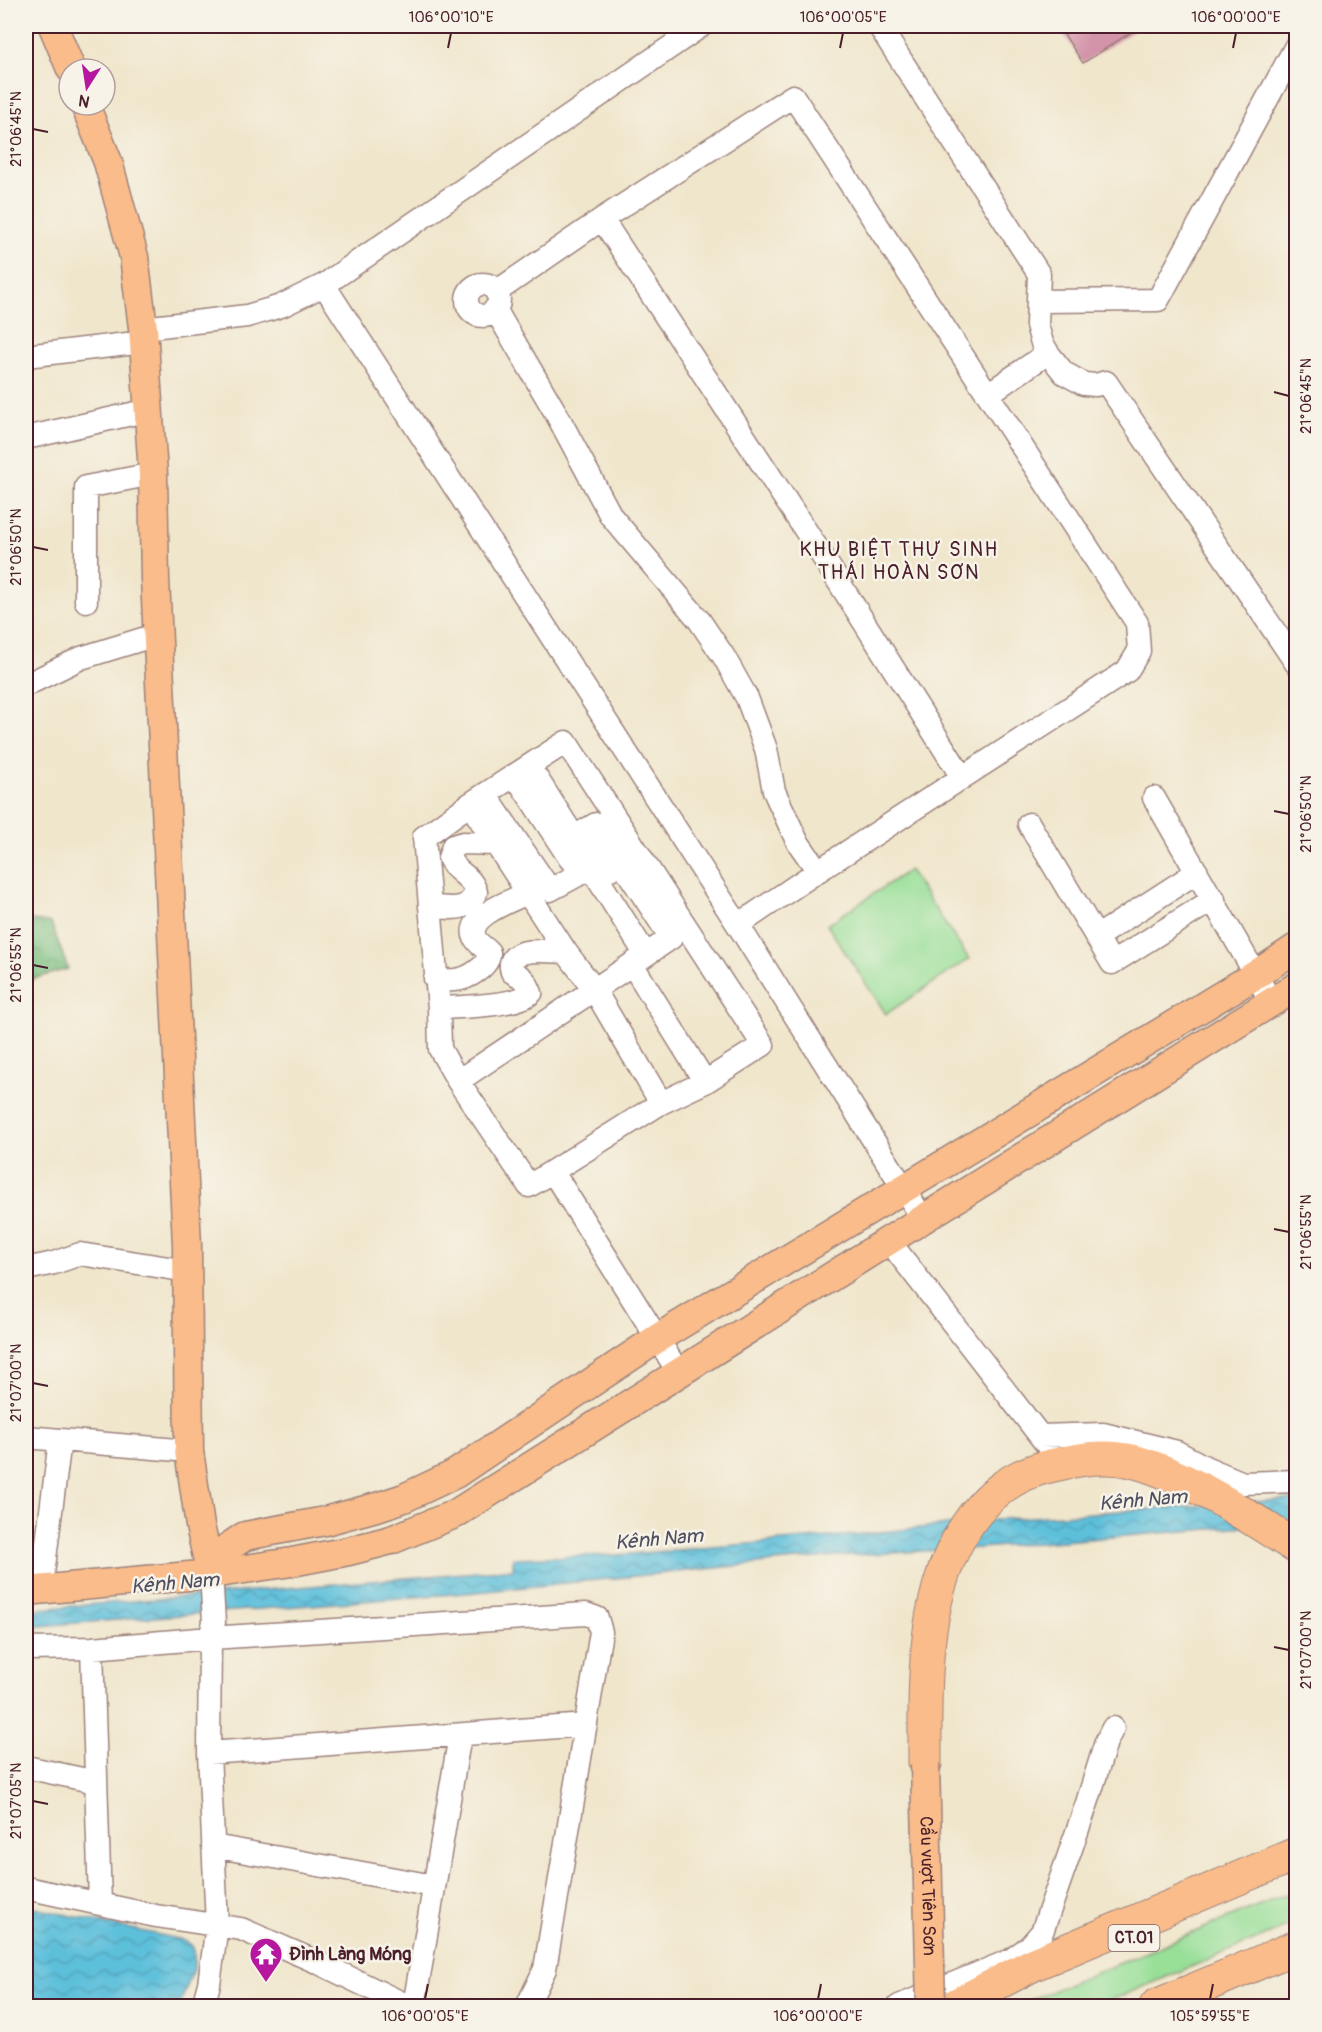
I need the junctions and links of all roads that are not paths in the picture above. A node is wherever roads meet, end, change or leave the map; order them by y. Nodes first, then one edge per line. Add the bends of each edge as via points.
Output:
1 (53, 26) edge
2 (701, 26) edge
3 (879, 26) edge
4 (1296, 46) edge
5 (66, 57) edge
6 (90, 117) edge
7 (602, 219) junction
8 (324, 285) junction
9 (1038, 301) junction
10 (144, 335) junction
11 (1048, 353) junction
12 (26, 356) edge
13 (988, 394) junction
14 (149, 410) junction
15 (26, 438) edge
16 (153, 474) junction
17 (86, 601) dead end
18 (159, 634) junction
19 (1296, 663) edge
20 (26, 685) edge
21 (522, 770) junction
22 (962, 777) junction
23 (1154, 798) dead end
24 (477, 799) junction
25 (1029, 824) dead end
26 (495, 844) junction
27 (818, 871) junction
28 (1197, 872) junction
29 (528, 893) junction
30 (1214, 900) junction
31 (430, 907) junction
32 (738, 925) junction
33 (1098, 936) junction
34 (1296, 948) edge
35 (566, 952) junction
36 (646, 955) junction
37 (1257, 974) junction
38 (435, 979) junction
39 (1296, 987) edge
40 (594, 989) junction
41 (1272, 1003) junction
42 (439, 1008) junction
43 (458, 1081) junction
44 (705, 1082) junction
45 (661, 1103) junction
46 (553, 1172) junction
47 (902, 1189) junction
48 (923, 1219) junction
49 (889, 1241) junction
50 (26, 1269) edge
51 (188, 1271) junction
52 (658, 1338) junction
53 (679, 1373) junction
54 (1040, 1436) junction
55 (26, 1437) edge
56 (60, 1440) junction
57 (189, 1451) junction
58 (1061, 1463) junction
59 (1296, 1481) edge
60 (1296, 1547) edge
61 (211, 1574) junction
62 (33, 1590) edge
63 (212, 1630) junction
64 (92, 1648) junction
65 (26, 1649) edge
66 (586, 1725) junction
67 (1113, 1728) dead end
68 (460, 1735) junction
69 (209, 1753) junction
70 (925, 1764) joint
71 (26, 1767) edge
72 (96, 1782) junction
73 (213, 1846) junction
74 (1296, 1854) edge
75 (1296, 1870) edge
76 (434, 1886) junction
77 (26, 1888) edge
78 (100, 1904) junction
79 (217, 1925) junction
80 (1296, 1947) edge
81 (1296, 1964) edge
82 (203, 2007) edge
83 (408, 2007) edge
84 (414, 2007) edge
85 (527, 2007) edge
86 (898, 2007) edge
87 (931, 2007) edge
88 (954, 2007) edge
89 (972, 2007) edge
90 (1156, 2007) edge
91 (1196, 2007) edge

1 - 5 main road
2 - 8 street
3 - 9 street via 1039,274
4 - 9 street via 1158,300
6 - 10 main road via 108,162 134,257
7 - 13 street via 793,96
7 - 22 street
7 - 27 street via 496,301 611,516 699,620 747,698 766,749 774,791 796,841
8 - 10 street via 281,306 247,316
8 - 32 street
9 - 11 street via 1037,325
10 - 12 street
10 - 14 main road
11 - 13 street
11 - 19 street via 1064,373 1084,384 1106,382
13 - 22 street via 1137,623 1139,651 1127,671
14 - 15 street
14 - 16 main road
16 - 17 street via 86,488
16 - 18 main road
18 - 20 street via 81,658
18 - 51 main road
21 - 24 street
21 - 36 street via 574,837 596,824 671,938
21 - 44 street via 566,742 763,1045
22 - 27 street
23 - 28 street
24 - 26 street
24 - 31 street via 424,837
24 - 36 street via 550,890 591,868
25 - 33 street
26 - 29 street
26 - 31 street via 453,846 449,858 453,866 473,881 476,892 463,907
27 - 32 street
28 - 30 street
28 - 33 street
29 - 35 street
29 - 38 street via 476,922 474,937 489,952 485,965 456,980
30 - 33 street via 1112,963
30 - 37 street
31 - 38 street
32 - 47 street
34 - 37 main road
35 - 40 street
35 - 42 street via 529,952 511,959 512,972 528,984 531,993 524,998
36 - 40 street
36 - 44 street
37 - 41 street
37 - 47 main road
38 - 42 street
39 - 41 main road
40 - 43 street
40 - 45 street
41 - 48 main road
42 - 43 street via 440,1049
43 - 46 street via 529,1186
44 - 45 street
45 - 46 street
46 - 52 street
47 - 48 street
47 - 52 main road
48 - 49 main road
49 - 53 main road
49 - 54 street
50 - 51 street via 80,1254
51 - 57 main road
52 - 53 street
52 - 61 main road via 455,1474 380,1506 245,1536 227,1548
53 - 61 main road via 455,1514 425,1527 349,1551
54 - 58 street
54 - 59 street via 1103,1434 1177,1452 1243,1483
55 - 56 street
56 - 57 street
56 - 62 street
57 - 61 main road
58 - 60 highway via 1096,1457 1134,1462 1244,1513
58 - 70 highway via 1015,1478 994,1493 957,1540 943,1571 929,1642
61 - 62 main road
61 - 63 street
63 - 64 street
63 - 66 street via 586,1614 597,1618 602,1632
63 - 69 street
64 - 65 street
64 - 72 street
66 - 68 street
66 - 85 street via 545,1969
67 - 86 street via 1042,1932 1011,1960
68 - 69 street
68 - 76 street
69 - 73 street
70 - 87 main road, Cầu vượt Tiên Sơn, bridge
71 - 72 street
72 - 78 street
73 - 76 street
73 - 79 street
74 - 88 highway via 1034,1964
75 - 89 highway, CT.01
76 - 84 street
77 - 78 street
78 - 79 street
79 - 82 street
79 - 83 street via 241,1929
80 - 90 highway
81 - 91 highway

